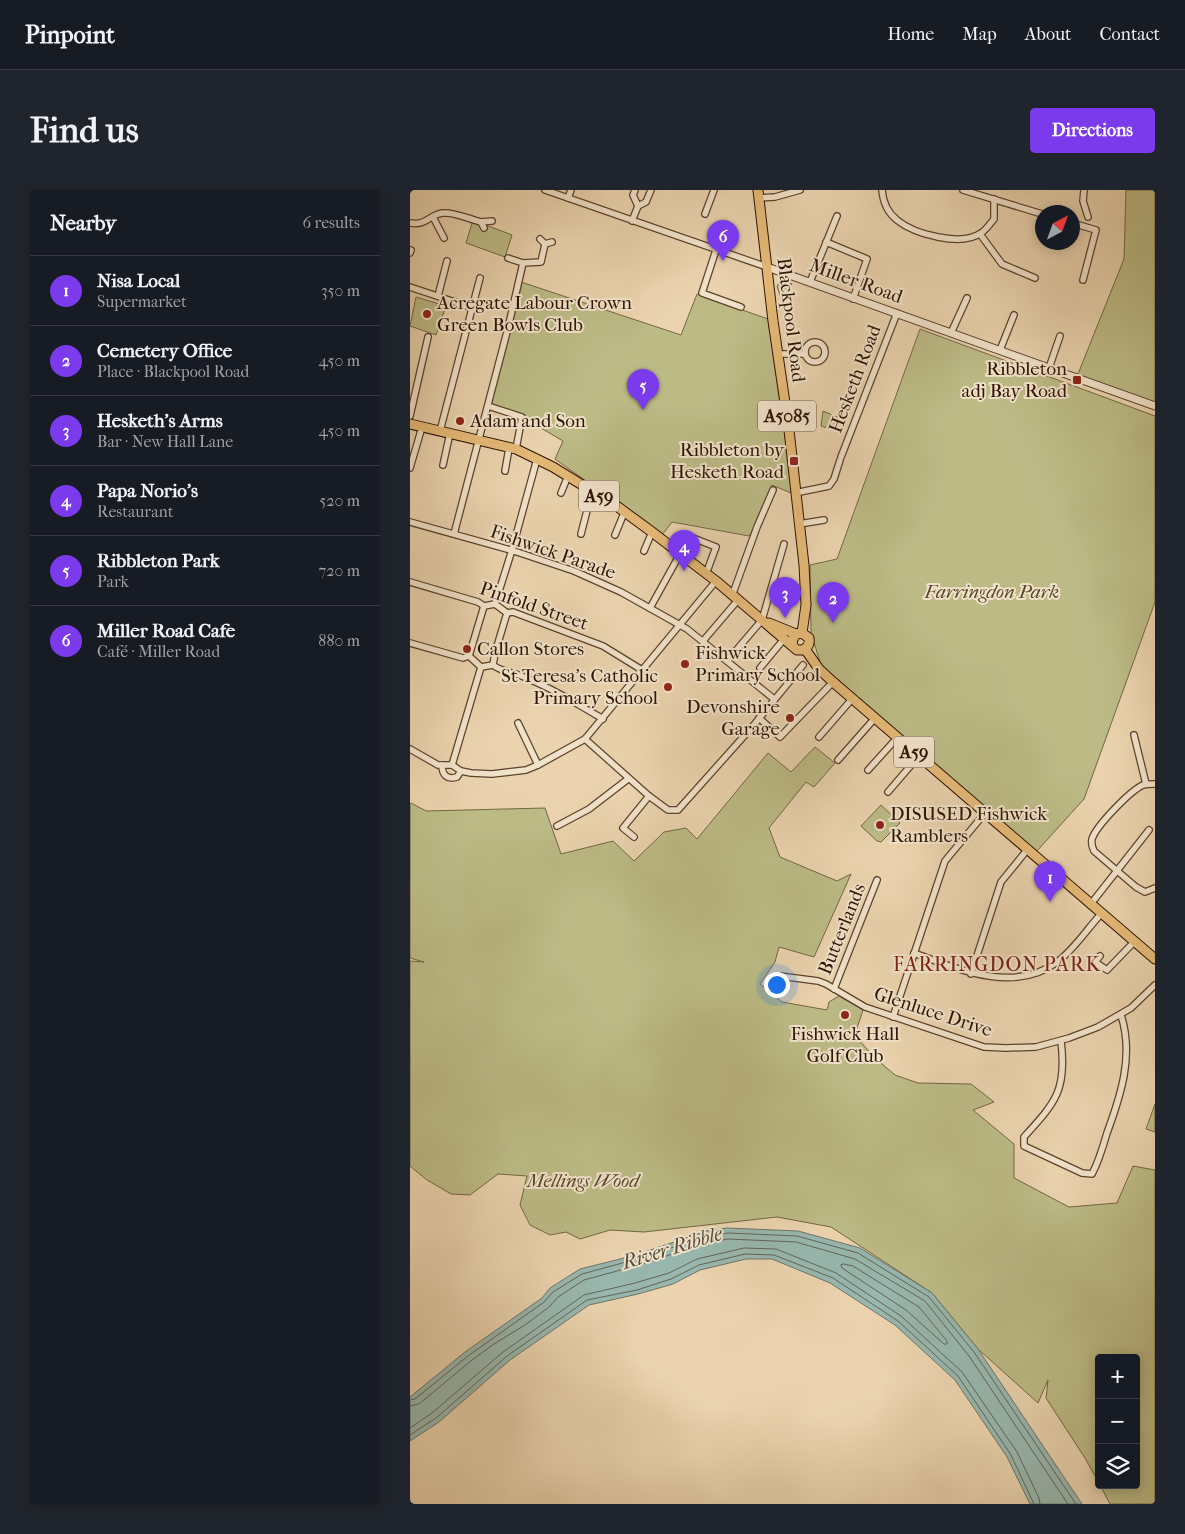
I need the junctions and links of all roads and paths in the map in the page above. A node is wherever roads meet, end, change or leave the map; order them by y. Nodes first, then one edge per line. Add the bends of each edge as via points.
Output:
1 (545, 190) edge
2 (571, 190) edge
3 (634, 190) edge
4 (651, 190) edge
5 (714, 190) edge
6 (800, 190) edge
7 (882, 190) edge
8 (963, 190) edge
9 (1084, 190) edge
10 (759, 194) edge
11 (568, 198) junction
12 (994, 199) junction
13 (638, 206) junction
14 (1035, 212) edge
15 (705, 214) dead end
16 (837, 216) dead end
17 (433, 217) junction
18 (1088, 217) dead end
19 (492, 221) dead end
20 (632, 221) junction
21 (410, 223) edge
22 (1080, 225) edge
23 (980, 234) junction
24 (444, 238) dead end
25 (540, 239) dead end
26 (552, 242) dead end
27 (826, 242) junction
28 (545, 244) junction
29 (716, 250) junction
30 (508, 258) dead end
31 (447, 260) dead end
32 (526, 263) junction
33 (767, 267) junction
34 (480, 278) dead end
35 (1035, 278) dead end
36 (1083, 280) dead end
37 (810, 282) junction
38 (410, 287) edge
39 (438, 296) junction
40 (853, 298) junction
41 (967, 298) dead end
42 (741, 307) dead end
43 (472, 308) junction
44 (897, 313) junction
45 (1014, 315) dead end
46 (951, 333) junction
47 (1060, 336) dead end
48 (428, 337) dead end
49 (1000, 350) junction
50 (778, 354) junction
51 (805, 354) dead end
52 (1049, 368) junction
53 (488, 406) junction
54 (1155, 406) edge
55 (410, 416) edge
56 (410, 424) edge
57 (422, 427) junction
58 (440, 431) junction
59 (450, 433) junction
60 (478, 441) junction
61 (512, 449) junction
62 (537, 459) junction
63 (443, 465) dead end
64 (410, 468) edge
65 (505, 471) dead end
66 (568, 476) junction
67 (773, 490) dead end
68 (592, 491) junction
69 (561, 493) dead end
70 (795, 493) junction
71 (624, 512) junction
72 (824, 520) dead end
73 (410, 522) edge
74 (798, 524) junction
75 (652, 532) junction
76 (454, 534) junction
77 (581, 534) dead end
78 (615, 534) dead end
79 (693, 538) dead end
80 (784, 544) dead end
81 (512, 550) junction
82 (644, 551) dead end
83 (680, 554) junction
84 (706, 574) junction
85 (716, 581) junction
86 (410, 582) edge
87 (735, 598) junction
88 (495, 604) junction
89 (484, 606) junction
90 (650, 608) junction
91 (507, 613) junction
92 (762, 620) junction
93 (680, 625) junction
94 (794, 638) junction
95 (703, 641) junction
96 (410, 643) edge
97 (805, 650) junction
98 (470, 656) junction
99 (727, 661) junction
100 (803, 664) dead end
101 (493, 665) junction
102 (481, 667) junction
103 (760, 668) dead end
104 (642, 670) junction
105 (833, 682) junction
106 (774, 699) junction
107 (852, 699) junction
108 (758, 718) junction
109 (875, 718) junction
110 (603, 719) junction
111 (518, 723) dead end
112 (1134, 735) dead end
113 (819, 737) dead end
114 (897, 738) junction
115 (585, 739) junction
116 (410, 749) edge
117 (918, 756) junction
118 (838, 760) dead end
119 (442, 765) junction
120 (452, 765) junction
121 (538, 766) junction
122 (868, 770) dead end
123 (461, 771) junction
124 (628, 779) junction
125 (1146, 784) junction
126 (1155, 784) edge
127 (888, 792) dead end
128 (649, 796) junction
129 (985, 813) junction
130 (557, 826) dead end
131 (1150, 830) dead end
132 (634, 837) dead end
133 (1028, 850) junction
134 (1116, 871) junction
135 (877, 880) dead end
136 (1155, 888) edge
137 (1090, 904) junction
138 (1101, 914) junction
139 (1134, 942) junction
140 (914, 953) junction
141 (1100, 956) dead end
142 (1155, 960) edge
143 (971, 974) junction
144 (780, 976) dead end
145 (1155, 985) edge
146 (834, 988) junction
147 (1121, 1015) junction
148 (893, 1017) junction
149 (1061, 1041) junction

1 - 11 street, Miller Road
2 - 11 street
3 - 13 street
4 - 13 street via 646,202
5 - 15 street
6 - 10 street via 775,197
7 - 23 street via 888,211 908,226 946,239
8 - 12 street
9 - 18 street via 1083,201
10 - 33 highway, Blackpool Road / A5085
11 - 20 street, Miller Road
12 - 14 street
12 - 23 street via 994,219
13 - 20 street
16 - 27 street
17 - 19 street via 452,213 482,225
17 - 21 street via 418,224
17 - 24 street
20 - 29 street, Miller Road
22 - 36 street via 1096,230
23 - 35 street via 1002,264
25 - 28 street
26 - 28 street
27 - 37 street
27 - 40 street via 867,259
28 - 32 street via 543,264
29 - 33 street, Miller Road
29 - 42 street via 702,293
30 - 32 street
31 - 39 street
32 - 53 street
33 - 37 street, Miller Road
33 - 50 highway, Blackpool Road / A5085
34 - 43 street
37 - 40 street, Miller Road
38 - 39 street
39 - 43 street
40 - 44 street, Miller Road
41 - 46 street
43 - 58 street
44 - 46 street, Miller Road
44 - 70 street, Hesketh Road via 834,479 829,486
45 - 49 street
46 - 49 street, Miller Road
47 - 52 street
48 - 55 street
49 - 52 street, Miller Road
50 - 51 street
50 - 70 highway, Blackpool Road / A5085
52 - 54 street, Miller Road
53 - 60 street
53 - 61 street via 522,417
56 - 57 highway, A59
57 - 58 highway, A59
57 - 64 street
58 - 59 highway, A59
59 - 60 highway, A59
59 - 63 street
60 - 61 highway, A59
60 - 76 street
61 - 62 highway, A59
61 - 65 street
62 - 66 highway, A59
62 - 81 street
66 - 68 highway, A59
66 - 69 street
67 - 87 street
68 - 71 highway, A59
68 - 77 street
70 - 74 highway, Blackpool Road / A5085
71 - 75 highway, A59
71 - 78 street
72 - 74 street
73 - 76 street, Fishwick Parade
74 - 94 highway, Blackpool Road / A5085 via 806,605
75 - 82 street
75 - 83 highway, A59
76 - 81 street, Fishwick Parade
79 - 84 street via 716,547
80 - 92 street
81 - 88 street
81 - 90 street, Fishwick Parade via 574,571
83 - 84 highway, A59
83 - 90 street
84 - 85 highway, A59
85 - 87 highway, A59
85 - 93 street
86 - 89 street, Pinfold Street
87 - 92 highway, A59
87 - 95 street
88 - 89 street, Pinfold Street
88 - 91 street, Pinfold Street
89 - 98 street
90 - 93 street, Fishwick Parade
91 - 101 street
91 - 104 street, Pinfold Street via 513,612 603,646
92 - 94 highway, A59
92 - 94 highway, A59
92 - 99 street
93 - 95 street, Fishwick Parade
93 - 104 street
94 - 97 highway, A59 via 798,650
94 - 97 highway, A59 via 807,636 810,640
94 - 103 street
95 - 99 street, Fishwick Parade
96 - 98 street via 463,658
97 - 105 highway, A59
98 - 102 street
99 - 106 street, Fishwick Parade
100 - 106 street
101 - 102 street
101 - 110 street via 564,697
102 - 120 street
104 - 110 street
105 - 107 highway, A59
105 - 108 street via 780,737
106 - 108 street
107 - 109 highway, A59
107 - 113 street
108 - 128 street via 678,810 668,810
109 - 114 highway, A59
109 - 118 street
110 - 115 street
111 - 121 street
112 - 125 street
114 - 117 highway, A59
114 - 122 street
115 - 121 street
115 - 124 street
116 - 119 street
117 - 127 street
117 - 129 highway, A59
119 - 120 street
119 - 123 street via 442,771 449,778 457,777
120 - 123 street
121 - 123 street via 492,774
124 - 128 street
124 - 130 street via 589,809
125 - 126 street
125 - 134 street via 1122,800 1092,840 1094,851
128 - 132 street via 623,828
129 - 133 highway, A59
129 - 140 street via 945,861
131 - 134 street
133 - 137 highway, A59
133 - 143 street via 1001,882
134 - 136 street via 1145,892
134 - 137 street
135 - 146 street, Butterlands
137 - 138 highway, A59
138 - 139 highway, A59
138 - 143 street via 1053,965 1019,977
139 - 141 street via 1107,970 1093,964
139 - 142 highway, A59
140 - 143 street
140 - 148 street
144 - 146 street, Glenluce Drive via 818,981
145 - 147 street, Glenluce Drive
146 - 148 street, Glenluce Drive via 865,1007
147 - 149 street, Glenluce Drive
147 - 149 street via 1126,1030 1125,1068 1119,1100 1092,1174 1082,1173 1024,1146 1024,1137 1047,1112 1060,1089 1064,1064
148 - 149 street, Glenluce Drive via 984,1047 1036,1047

